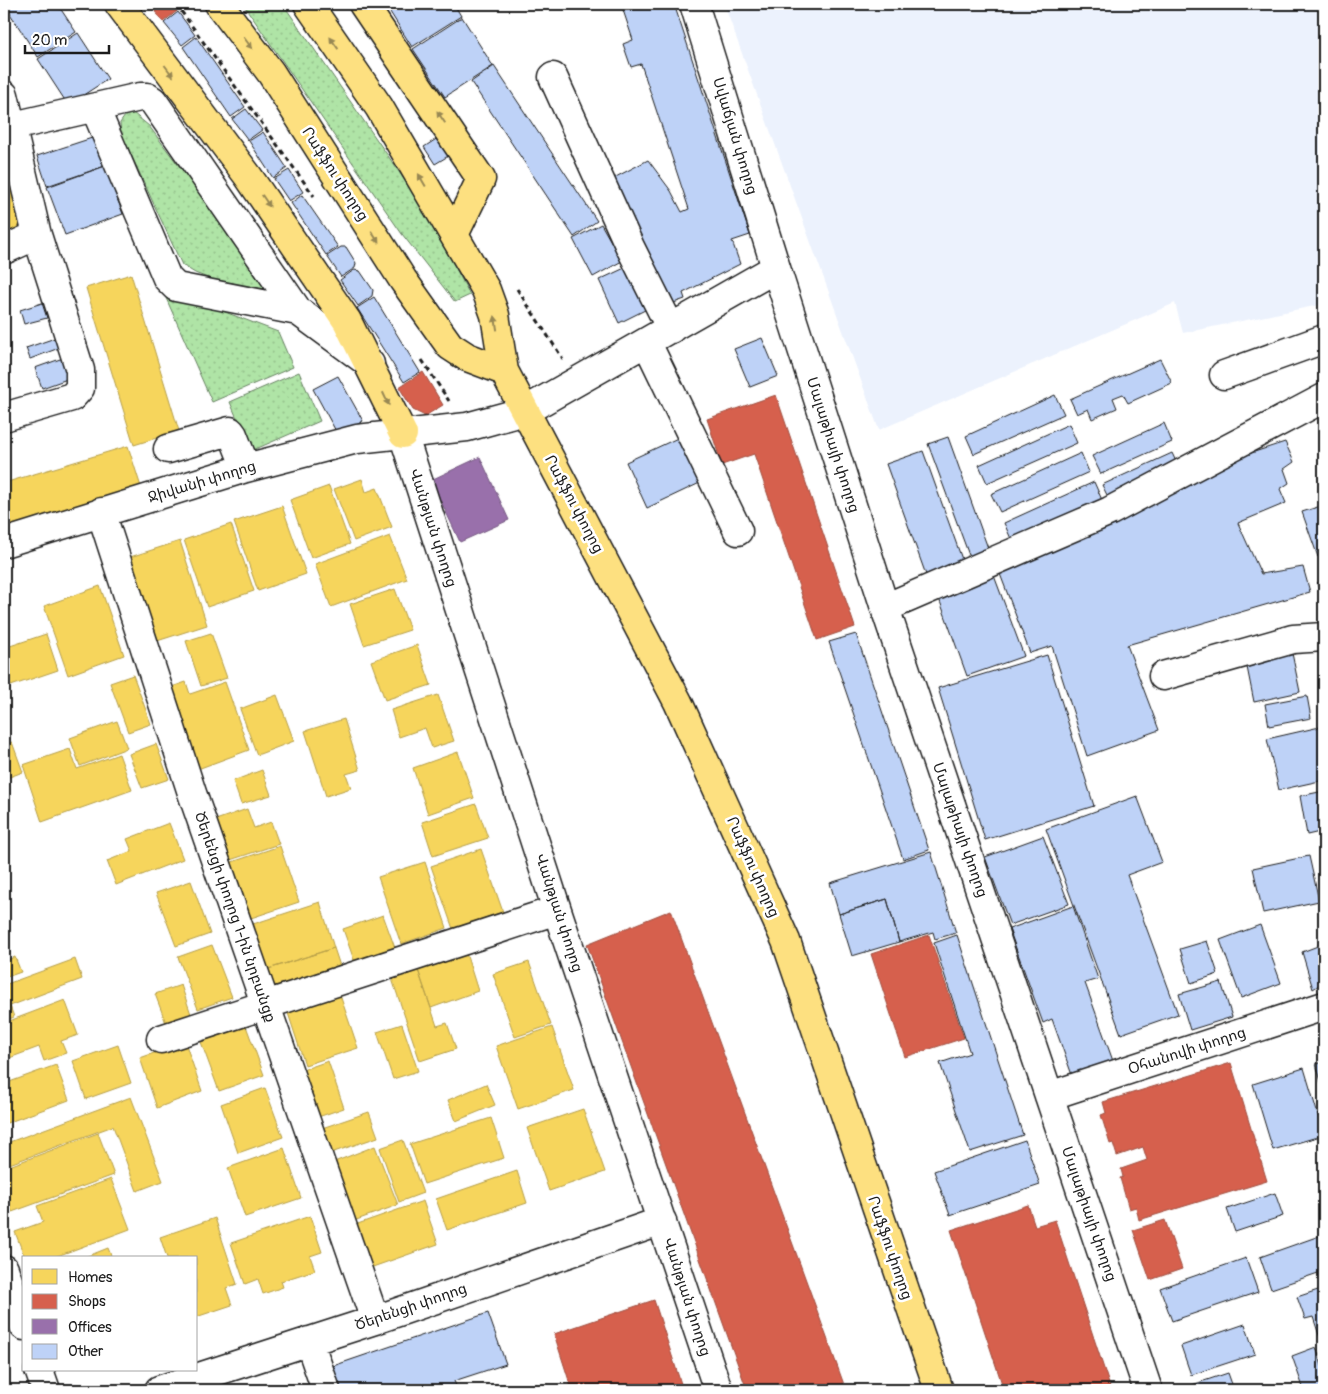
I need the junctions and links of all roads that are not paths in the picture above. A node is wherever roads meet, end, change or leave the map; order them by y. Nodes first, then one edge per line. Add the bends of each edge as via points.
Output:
1 (119, 4) edge
2 (219, 4) edge
3 (308, 4) edge
4 (363, 4) edge
5 (694, 4) edge
6 (553, 77) dead end
7 (4, 95) edge
8 (95, 108) junction
9 (13, 126) junction
10 (454, 235) junction
11 (37, 236) junction
12 (4, 250) edge
13 (776, 268) junction
14 (298, 311) junction
15 (671, 328) junction
16 (1324, 339) edge
17 (647, 343) junction
18 (370, 364) junction
19 (504, 371) junction
20 (1224, 375) dead end
21 (1324, 398) edge
22 (525, 412) junction
23 (4, 417) edge
24 (403, 434) junction
25 (168, 449) dead end
26 (246, 468) junction
27 (101, 512) junction
28 (738, 531) dead end
29 (4, 543) edge
30 (885, 608) junction
31 (1324, 637) edge
32 (1163, 676) dead end
33 (557, 910) junction
34 (267, 1006) junction
35 (1324, 1006) edge
36 (161, 1039) dead end
37 (1049, 1096) junction
38 (662, 1221) junction
39 (4, 1269) edge
40 (22, 1320) edge
41 (375, 1320) junction
42 (309, 1341) junction
43 (40, 1372) edge
44 (46, 1390) edge
45 (159, 1390) edge
46 (326, 1390) edge
47 (718, 1390) edge
48 (939, 1390) edge
49 (1148, 1390) edge

1 -> 18 main road via 248,176 347,321
2 -> 19 main road, Րաֆֆու փողոց via 271,73 403,280 450,346
10 -> 3 main road, Րաֆֆու փողոց via 379,107
10 -> 4 main road via 481,179
5 - 13 street, Սվաճյան փողոց
6 - 15 street via 630,248
7 - 9 street
8 - 9 street
8 - 14 street via 140,97 153,101
8 - 14 street via 167,278 176,287
9 - 11 street
19 -> 10 main road, Րաֆֆու փողոց via 495,315 486,290
11 - 12 street
11 - 23 street via 80,370 80,388 72,396
13 - 15 street, Ջիվանի փողոց
13 - 30 street, Մալաթիայի փողոց
14 - 18 street
15 - 17 street, Ջիվանի փողոց
16 - 20 street
17 - 22 street, Ջիվանի փողոց
17 - 28 street
18 -> 24 main road
19 - 22 main road, Րաֆֆու փողոց
21 - 30 street via 1110,512
22 - 24 street, Ջիվանի փողոց via 467,427
22 - 48 main road, Րաֆֆու փողոց via 678,702 786,941
24 - 26 street, Ջիվանի փողոց via 358,439
24 - 33 street, Վանթյան փողոց
25 - 26 street via 230,431
26 - 27 street, Ջիվանի փողոց
27 - 29 street, Ջիվանի փողոց
27 - 34 street, Ծերենցի փողոց 1-ին նրբանցք via 192,794
30 - 37 street, Մալաթիայի փողոց
31 - 32 street via 1293,639
33 - 34 street
33 - 38 street, Վանթյան փողոց
34 - 36 street
34 - 41 street, Ծերենցի փողոց 1-ին նրբանցք
35 - 37 street, Օհանովի փողոց
37 - 49 street, Մալաթիայի փողոց
38 - 41 street, Ծերենցի փողոց
38 - 47 street, Վանթյան փողոց
39 - 40 street
41 - 42 street, Ծերենցի փողոց
42 - 45 street, Ծերենցի փողոց
42 - 46 street
43 - 44 street

